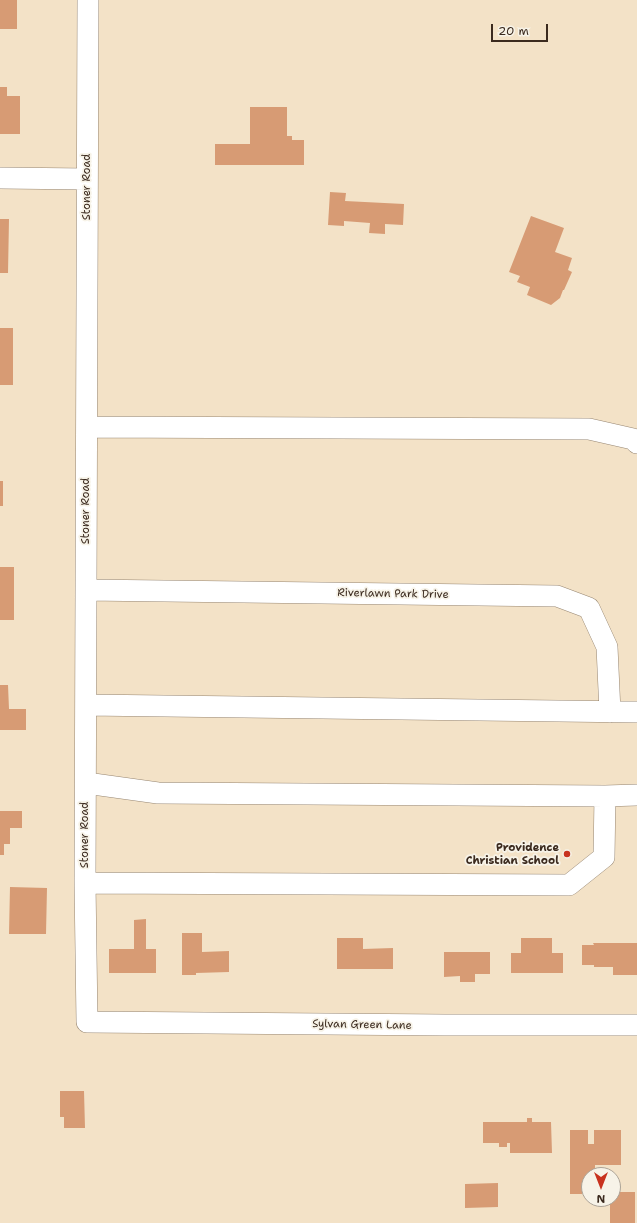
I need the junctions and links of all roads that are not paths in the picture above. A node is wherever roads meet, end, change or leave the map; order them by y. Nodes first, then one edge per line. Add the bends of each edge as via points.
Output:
1 (88, 0) edge
2 (0, 178) edge
3 (87, 179) junction
4 (87, 427) junction
5 (637, 442) edge
6 (86, 590) junction
7 (86, 705) junction
8 (610, 712) junction
9 (637, 712) edge
10 (86, 783) junction
11 (637, 795) edge
12 (605, 796) junction
13 (85, 883) junction
14 (87, 1022) joint
15 (637, 1025) edge

1 - 3 street, Stoner Road
2 - 3 street
3 - 4 street, Stoner Road
4 - 5 street via 589,429
4 - 6 street, Stoner Road
6 - 7 street, Stoner Road
6 - 8 street, Riverlawn Park Drive via 557,596 588,608 604,640 607,647
7 - 8 street
7 - 10 street, Stoner Road
8 - 9 street
10 - 12 street via 158,793
10 - 13 street, Stoner Road
11 - 12 street
12 - 13 street via 604,857 569,885
13 - 14 street, Stoner Road
14 - 15 street, Sylvan Green Lane

